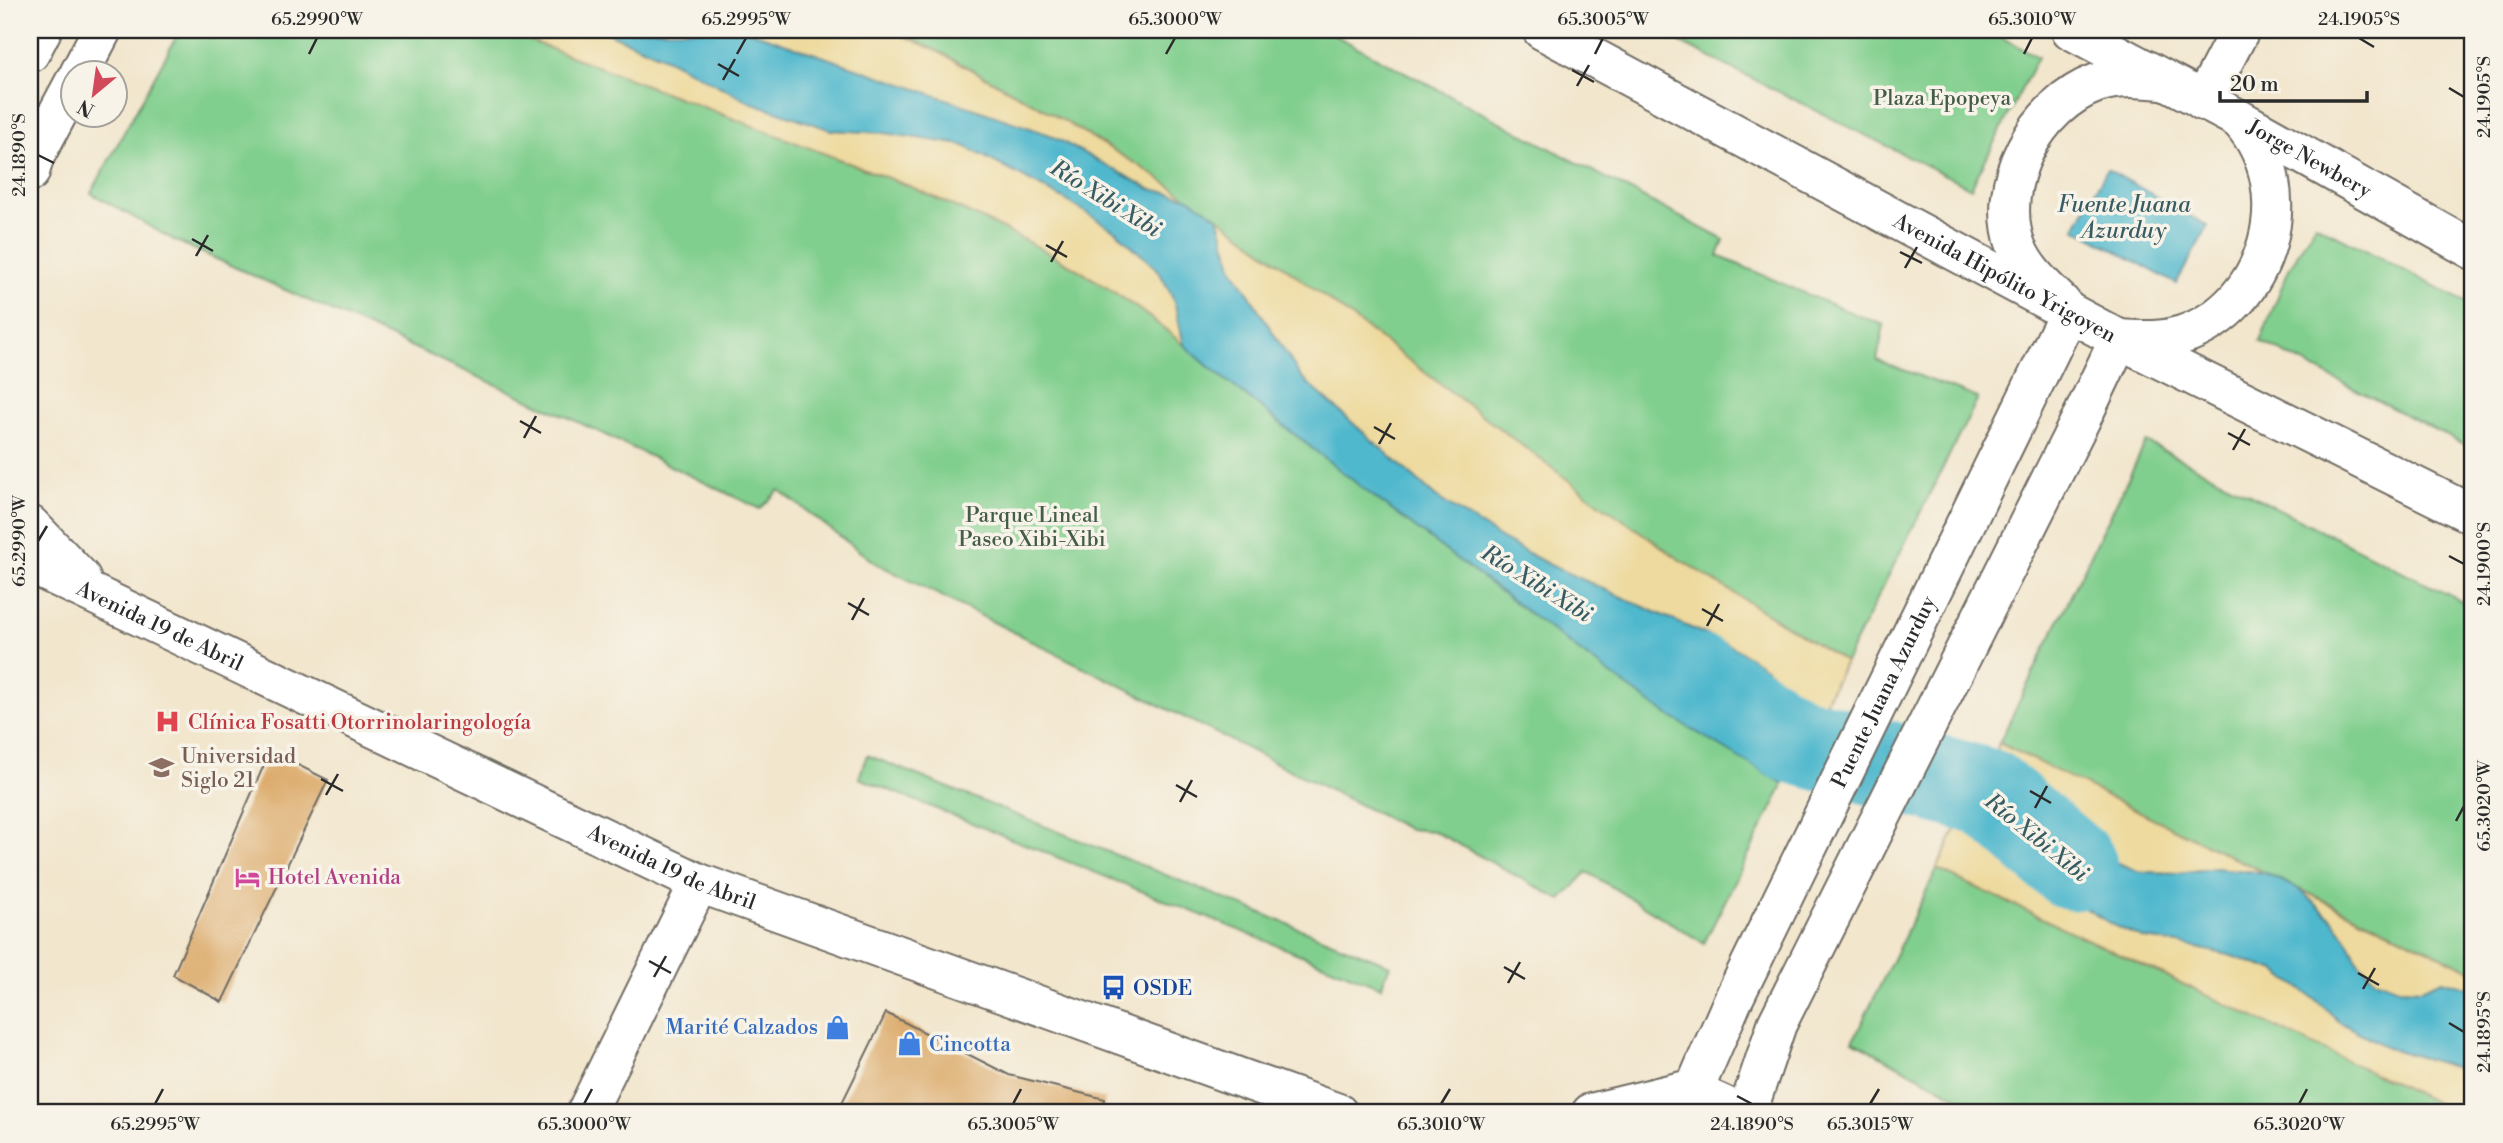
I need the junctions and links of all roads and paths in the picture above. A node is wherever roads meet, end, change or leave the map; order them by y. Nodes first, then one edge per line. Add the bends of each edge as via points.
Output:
1 (42, 30) edge
2 (102, 30) edge
3 (1542, 30) edge
4 (2071, 30) edge
5 (2240, 30) edge
6 (30, 53) edge
7 (86, 60) edge
8 (2166, 80) junction
9 (2203, 101) junction
10 (60, 110) edge
11 (2239, 119) junction
12 (31, 165) edge
13 (2473, 250) edge
14 (2069, 312) junction
15 (2119, 339) junction
16 (2473, 515) edge
17 (30, 525) edge
18 (30, 564) edge
19 (99, 597) junction
20 (699, 883) junction
21 (1689, 1101) edge
22 (586, 1113) edge
23 (1338, 1113) edge
24 (1591, 1113) edge
25 (1748, 1113) edge

1 - 6 street
2 - 7 street
3 - 14 street, Avenida Hipólito Yrigoyen
4 - 8 street, Jorge Newbery
5 - 9 street
8 - 9 street, Jorge Newbery
8 - 14 street via 2123,77 2096,84 2071,96 2050,114 2024,148 2010,217 2016,245 2027,269
9 - 11 street, Jorge Newbery
10 - 12 street
11 - 13 street, Jorge Newbery
11 - 15 street via 2263,153 2274,206 2271,233 2249,284 2231,306 2184,334 2158,341
14 - 15 street, Avenida Hipólito Yrigoyen
14 - 21 street, Puente Juana Azurduy via 1732,1000
15 - 16 street, Avenida Hipólito Yrigoyen
15 - 25 street via 1777,1024
17 - 19 street
18 - 19 street, Avenida 19 de Abril
19 - 20 street, Avenida 19 de Abril
20 - 22 street
20 - 23 street, Avenida 19 de Abril
21 - 24 street
21 - 25 lane

